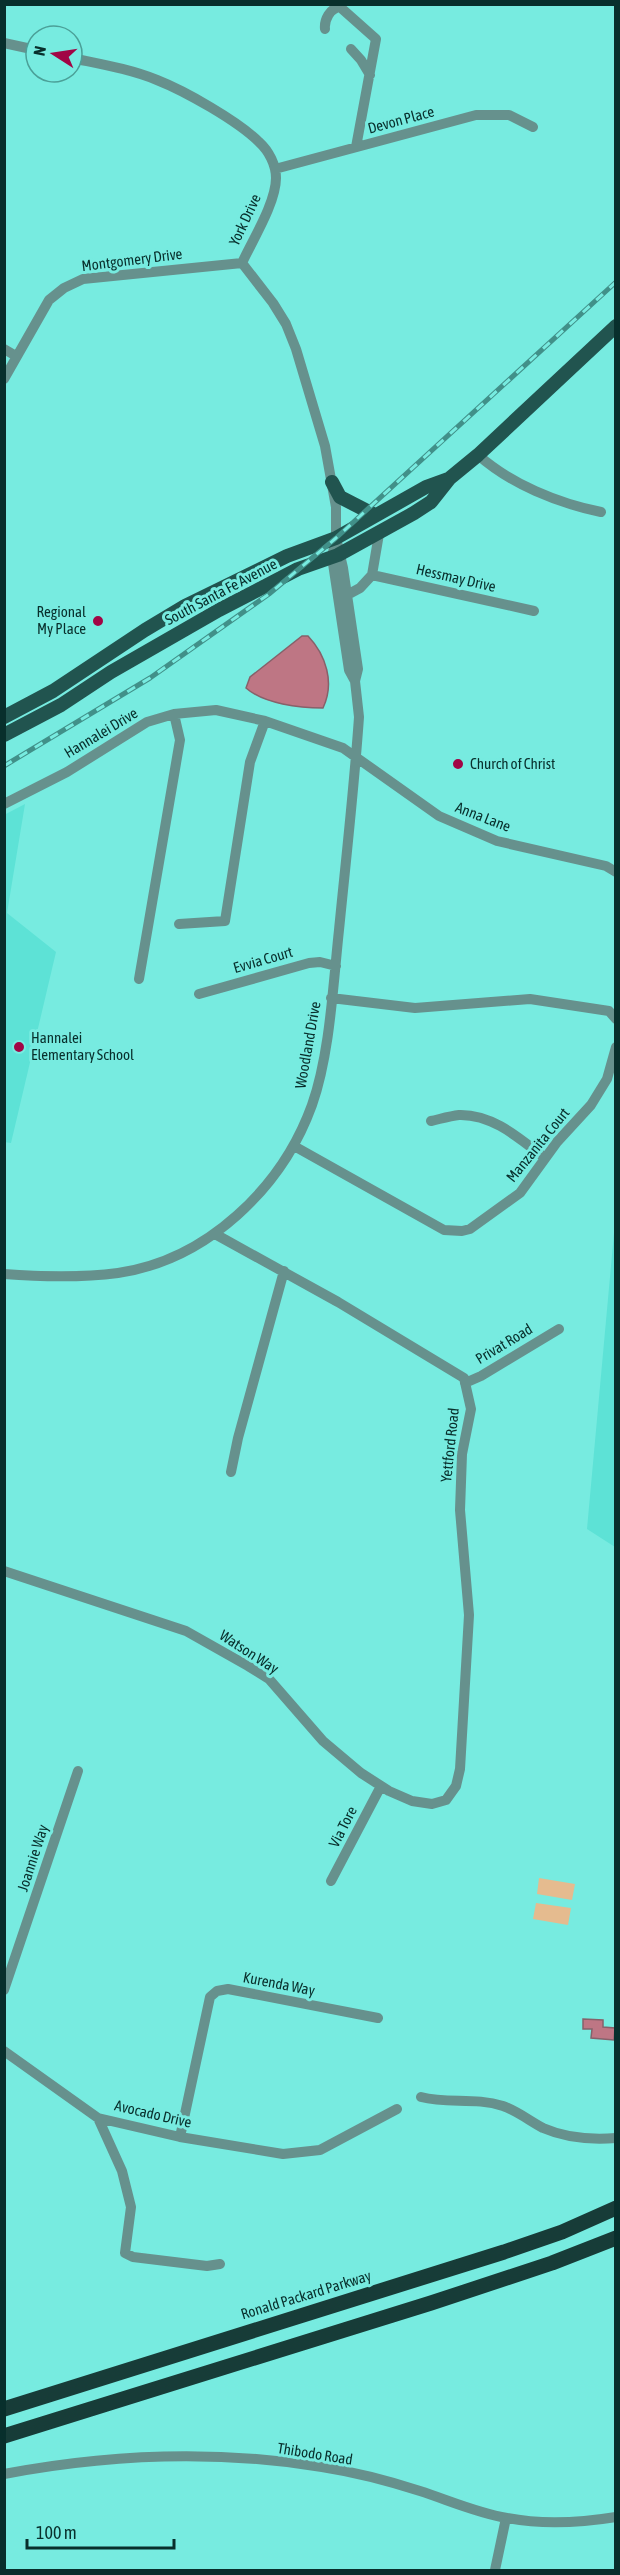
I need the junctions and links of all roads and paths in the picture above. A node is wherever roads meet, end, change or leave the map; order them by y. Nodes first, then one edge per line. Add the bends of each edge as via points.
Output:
1 (325, 29) dead end
2 (4, 43) edge
3 (24, 47) edge
4 (351, 49) dead end
5 (84, 61) edge
6 (370, 75) junction
7 (533, 127) dead end
8 (356, 147) junction
9 (275, 169) junction
10 (242, 263) junction
11 (615, 326) edge
12 (4, 349) edge
13 (16, 356) junction
14 (4, 379) edge
15 (478, 455) junction
16 (450, 478) junction
17 (332, 482) junction
18 (601, 512) dead end
19 (375, 515) junction
20 (379, 534) junction
21 (336, 538) junction
22 (336, 555) junction
23 (372, 575) junction
24 (347, 595) junction
25 (534, 611) dead end
26 (144, 653) junction
27 (355, 681) junction
28 (174, 714) junction
29 (4, 717) edge
30 (265, 721) junction
31 (4, 735) edge
32 (356, 756) junction
33 (4, 804) edge
34 (615, 872) edge
35 (179, 924) dead end
36 (336, 966) junction
37 (139, 979) dead end
38 (199, 994) dead end
39 (332, 998) junction
40 (615, 1019) edge
41 (615, 1047) edge
42 (431, 1121) dead end
43 (294, 1146) junction
44 (545, 1158) junction
45 (215, 1234) junction
46 (284, 1271) junction
47 (4, 1274) edge
48 (558, 1329) dead end
49 (465, 1383) junction
50 (231, 1472) dead end
51 (4, 1572) edge
52 (78, 1771) dead end
53 (381, 1786) junction
54 (446, 1800) joint
55 (331, 1881) dead end
56 (4, 1990) edge
57 (378, 2018) dead end
58 (4, 2051) edge
59 (421, 2097) dead end
60 (398, 2109) dead end
61 (98, 2118) junction
62 (180, 2137) junction
63 (615, 2138) edge
64 (615, 2208) edge
65 (615, 2238) edge
66 (220, 2264) dead end
67 (4, 2409) edge
68 (4, 2436) edge
69 (4, 2474) edge
70 (615, 2517) edge
71 (506, 2518) junction
72 (495, 2571) edge

1 - 6 street via 328,15 340,7 375,37
2 - 3 street
4 - 6 street
5 - 9 street via 138,73 177,89 258,140
6 - 8 street
7 - 8 street, Devon Place via 509,115 476,115
8 - 9 street, Devon Place
9 - 10 street, York Drive via 275,191
10 - 13 street, Montgomery Drive via 83,279 49,300
10 - 17 street, York Drive via 273,303 296,348
11 - 15 main road, South Santa Fe Avenue
12 - 13 street
13 - 14 street, Montgomery Drive
15 - 16 main road, South Santa Fe Avenue
15 - 18 street via 510,480
16 - 19 main road, South Santa Fe Avenue
16 - 20 main road, South Santa Fe Avenue via 431,502
17 - 19 main road via 340,497
17 - 21 street, York Drive
19 - 21 main road, South Santa Fe Avenue
20 - 22 main road, South Santa Fe Avenue
20 - 23 street
21 - 22 street, Woodland Drive
21 - 26 main road via 176,620
21 - 29 main road, South Santa Fe Avenue via 287,556 185,606 53,691
22 - 24 street, Woodland Drive
22 - 26 main road, South Santa Fe Avenue via 298,569
22 - 27 street, Woodland Drive via 349,670
23 - 24 street
23 - 25 street, Hessmay Drive
24 - 27 street, Woodland Drive via 358,669
26 - 31 main road, South Santa Fe Avenue
27 - 32 street, Woodland Drive via 359,717
28 - 30 street, Hannalei Drive via 216,710
28 - 33 street, Hannalei Drive via 147,722 67,772
28 - 37 street via 180,740
30 - 32 street, Hannalei Drive
30 - 35 street via 250,762 225,921
32 - 34 street, Anna Lane via 439,816 497,841 606,866
32 - 36 street, Woodland Drive
36 - 38 street, Evvia Court via 309,963
36 - 39 street, Woodland Drive
39 - 40 street via 415,1008 530,999 609,1011
39 - 43 street, Woodland Drive via 312,1104
41 - 44 street, Manzanita Court via 607,1079 591,1106
42 - 44 street via 460,1115 488,1120
43 - 44 street, Manzanita Court via 444,1230 462,1231 520,1193
43 - 45 street, Woodland Drive via 257,1197
45 - 46 street
45 - 47 street, Woodland Drive via 164,1260 120,1272 64,1278
46 - 49 street via 441,1362 464,1378
46 - 50 street
48 - 49 street, Privat Road
49 - 54 street, Yettford Road via 471,1408 462,1454 459,1510 469,1615 460,1769 456,1786
51 - 53 street, Watson Way via 186,1631 248,1666 269,1679 323,1741
52 - 56 street, Joannie Way
53 - 54 street, Watson Way via 412,1801 432,1804
53 - 55 street, Via Tore
57 - 62 street, Kurenda Way via 228,1989 217,1991 210,1997
58 - 61 street, Avocado Drive
59 - 63 street via 436,2101 468,2099 503,2107 545,2128 580,2138
60 - 62 street, Avocado Drive via 320,2150 301,2154
61 - 62 street, Avocado Drive
61 - 66 street via 122,2171 131,2206 125,2253 207,2266
64 - 67 highway, Ronald Packard Parkway via 504,2252
65 - 68 highway via 495,2283
69 - 71 street, Thibodo Road via 132,2457 218,2456 322,2467 417,2490
70 - 71 street, Thibodo Road via 584,2522
71 - 72 street

